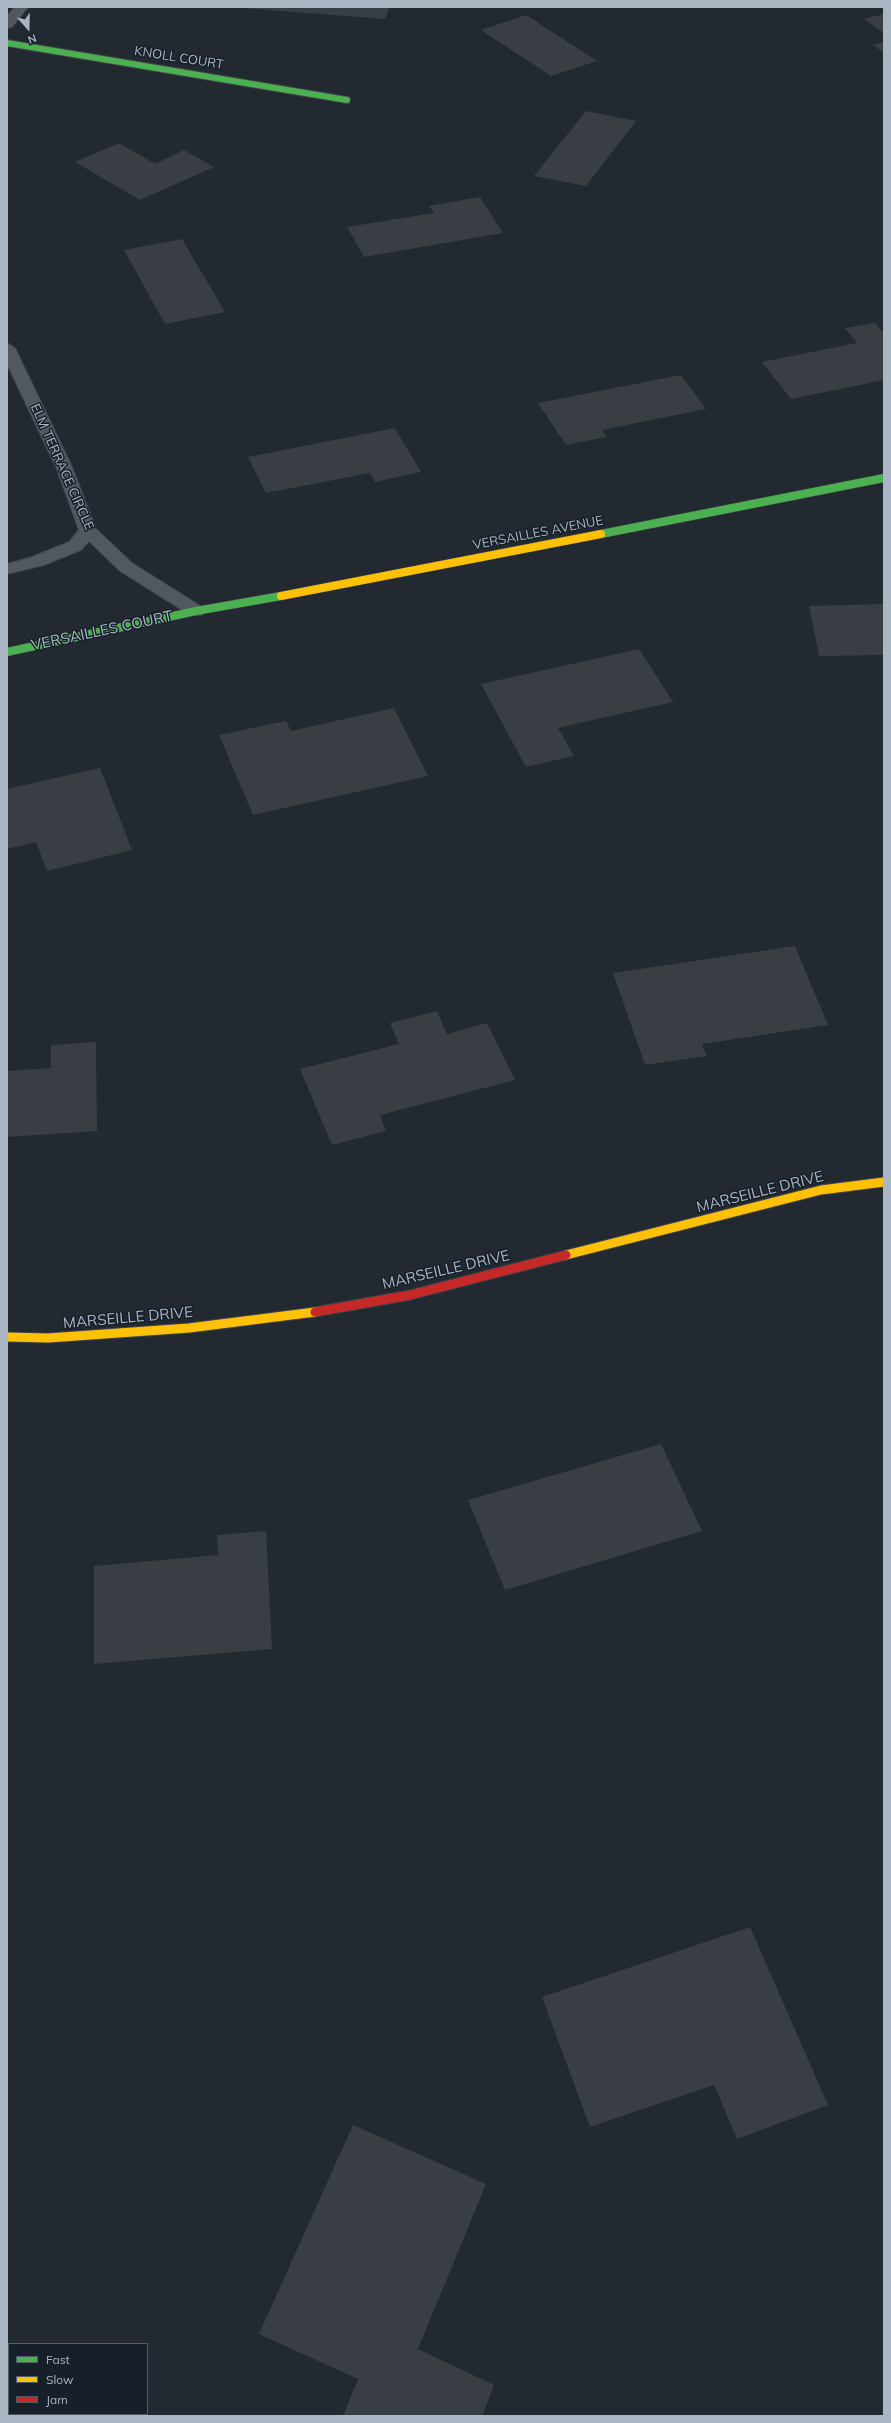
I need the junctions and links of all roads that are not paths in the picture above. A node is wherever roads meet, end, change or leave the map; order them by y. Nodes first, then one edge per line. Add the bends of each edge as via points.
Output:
1 (22, 7) edge
2 (7, 24) edge
3 (7, 44) edge
4 (347, 100) dead end
5 (7, 348) edge
6 (884, 478) edge
7 (88, 531) junction
8 (7, 569) edge
9 (196, 611) junction
10 (7, 652) edge
11 (884, 1182) edge
12 (7, 1337) edge

1 - 2 street
3 - 4 street, KNOLL COURT
5 - 7 street, ELM TERRACE CIRCLE via 64,466
6 - 9 street, VERSAILLES AVENUE via 812,490 340,586
7 - 8 street via 75,546 38,561
7 - 9 street, ELM TERRACE CIRCLE via 126,566
9 - 10 street, VERSAILLES COURT
11 - 12 street, MARSEILLE DRIVE via 821,1190 410,1295 304,1314 189,1328 48,1338

